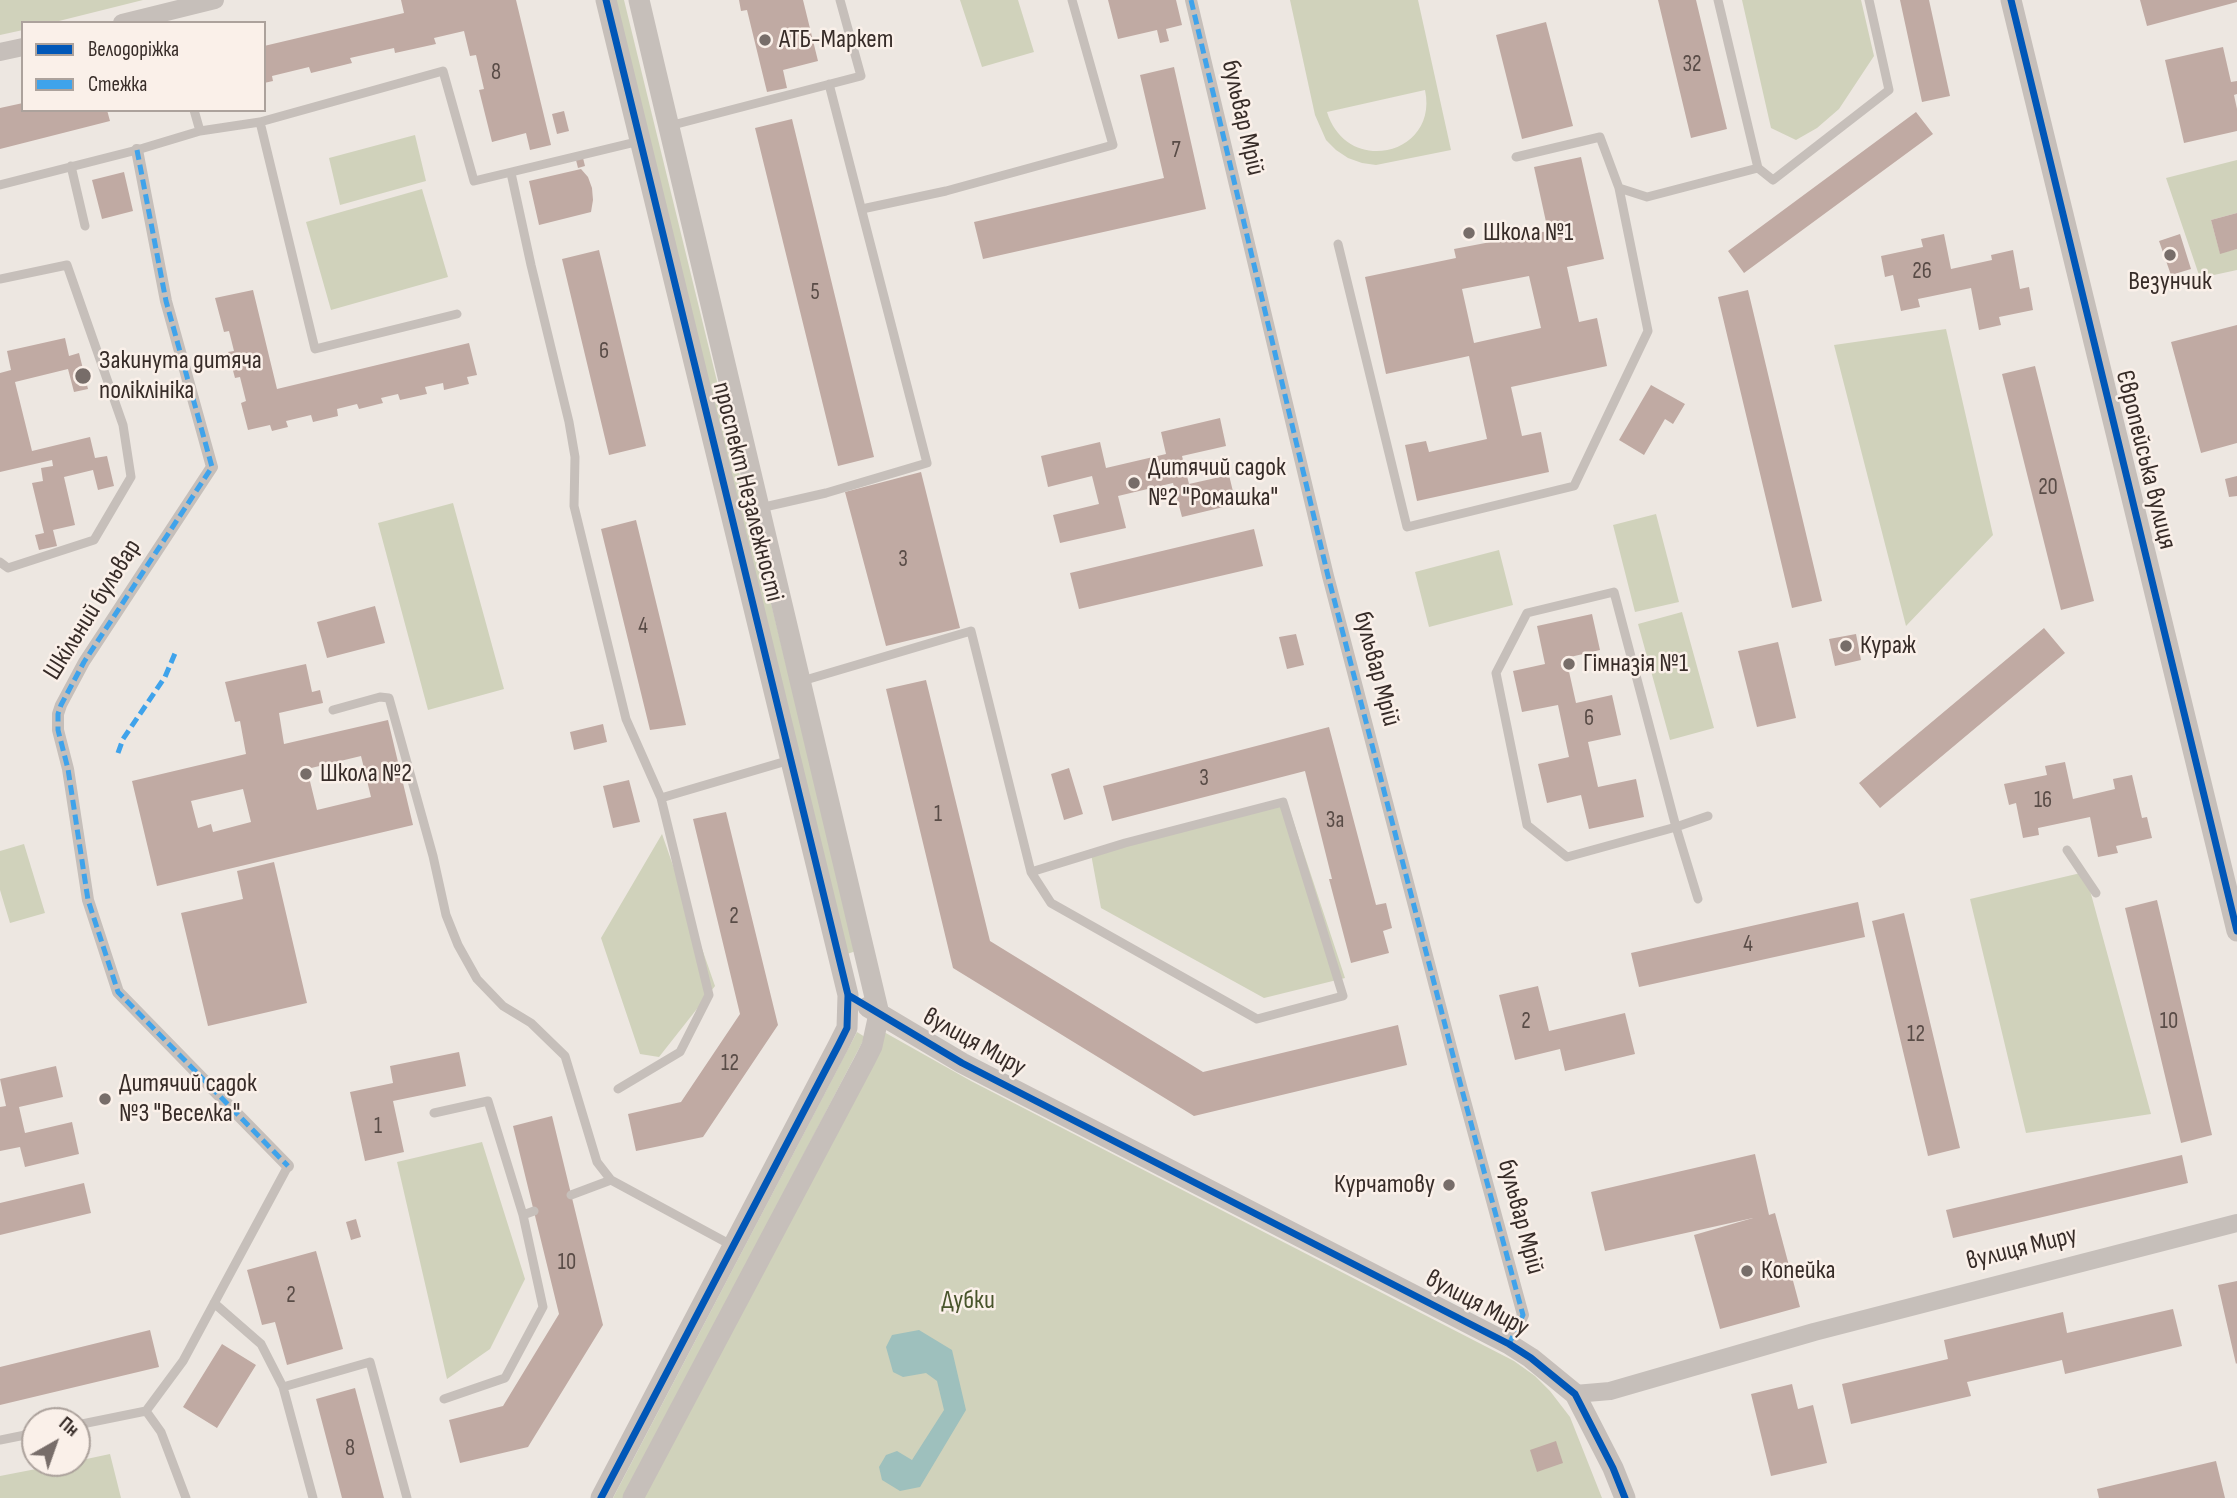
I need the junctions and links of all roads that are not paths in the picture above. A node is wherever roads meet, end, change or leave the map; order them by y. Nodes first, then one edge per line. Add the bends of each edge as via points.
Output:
1 (215, 0) edge
2 (606, 0) edge
3 (639, 0) edge
4 (840, 0) edge
5 (1072, 0) edge
6 (1191, 0) edge
7 (1718, 0) edge
8 (1869, 0) edge
9 (2011, 0) edge
10 (167, 18) edge
11 (140, 21) edge
12 (21, 47) edge
13 (0, 52) edge
14 (829, 84) junction
15 (195, 112) edge
16 (260, 122) junction
17 (669, 126) junction
18 (200, 131) junction
19 (640, 141) junction
20 (137, 150) junction
21 (1516, 157) dead end
22 (71, 166) junction
23 (1758, 168) junction
24 (511, 173) junction
25 (0, 184) edge
26 (1619, 188) junction
27 (862, 209) junction
28 (85, 226) dead end
29 (1338, 244) dead end
30 (0, 279) edge
31 (457, 314) dead end
32 (759, 508) junction
33 (0, 562) edge
34 (802, 681) junction
35 (333, 710) dead end
36 (791, 760) junction
37 (661, 798) junction
38 (1708, 816) dead end
39 (1676, 827) junction
40 (2067, 850) dead end
41 (1031, 872) junction
42 (2096, 892) dead end
43 (1698, 899) dead end
44 (2237, 931) edge
45 (848, 995) junction
46 (879, 1014) junction
47 (618, 1089) dead end
48 (434, 1113) dead end
49 (288, 1166) joint
50 (611, 1181) junction
51 (571, 1195) dead end
52 (534, 1211) dead end
53 (523, 1215) junction
54 (2237, 1223) edge
55 (733, 1246) junction
56 (214, 1303) junction
57 (1509, 1344) junction
58 (283, 1387) junction
59 (1575, 1394) junction
60 (444, 1399) dead end
61 (146, 1411) junction
62 (91, 1422) edge
63 (21, 1436) edge
64 (0, 1440) edge
65 (186, 1498) edge
66 (313, 1498) edge
67 (407, 1498) edge
68 (601, 1498) edge
69 (633, 1498) edge
70 (1625, 1498) edge

1 - 10 street
2 - 19 street, проспект Незалежності
3 - 17 street, проспект Незалежності
4 - 14 lane via 860,76
5 - 27 lane via 1113,145
6 - 57 street, бульвар Мрій via 1328,576 1523,1315
7 - 23 lane
8 - 23 lane via 1889,90 1773,180
9 - 44 street, Європейська вулиця
10 - 11 street
12 - 13 street
14 - 17 lane
14 - 27 lane
15 - 18 lane
16 - 18 lane
16 - 24 lane via 443,71 474,181
16 - 31 lane via 315,349
17 - 32 street, проспект Незалежності
18 - 20 lane
19 - 24 lane
19 - 36 street, проспект Незалежності
20 - 22 lane
20 - 49 street, Шкільний бульвар via 166,301 212,467 84,662 61,705 58,730 88,900 118,992
21 - 26 lane via 1600,136
22 - 25 lane
22 - 28 lane
23 - 26 lane via 1647,197
24 - 37 lane via 569,422 575,457 574,506 626,719
26 - 29 lane via 1648,331 1574,486 1408,527
27 - 32 lane via 927,463
30 - 33 lane via 67,265 123,425 131,477 94,540 8,568
32 - 34 street, проспект Незалежності
34 - 41 lane via 971,631
34 - 46 street, проспект Незалежності
35 - 50 lane via 389,698 458,945 477,979 503,1006 531,1023 565,1056 597,1162
36 - 37 lane
36 - 45 street, проспект Незалежності
37 - 47 lane via 709,995 680,1052
38 - 39 lane
39 - 39 lane via 1614,592 1527,613 1496,673 1528,825 1567,857
39 - 43 lane
40 - 42 lane
41 - 41 lane via 1051,903 1257,1019 1342,996 1283,802
45 - 46 street, вулиця Миру
45 - 55 street via 847,1028
46 - 57 street, вулиця Миру via 962,1063
46 - 69 street via 866,1060
48 - 53 lane via 488,1101
49 - 56 lane
50 - 51 lane
50 - 55 lane
52 - 53 lane
53 - 60 lane via 543,1307 505,1378
54 - 59 street, вулиця Миру via 1814,1332 1610,1391
55 - 68 street
56 - 58 lane via 261,1344
56 - 61 lane via 183,1361
57 - 59 street, вулиця Миру
58 - 66 lane
58 - 67 lane via 370,1362
59 - 70 street
61 - 62 lane
61 - 65 lane via 161,1432
63 - 64 lane

